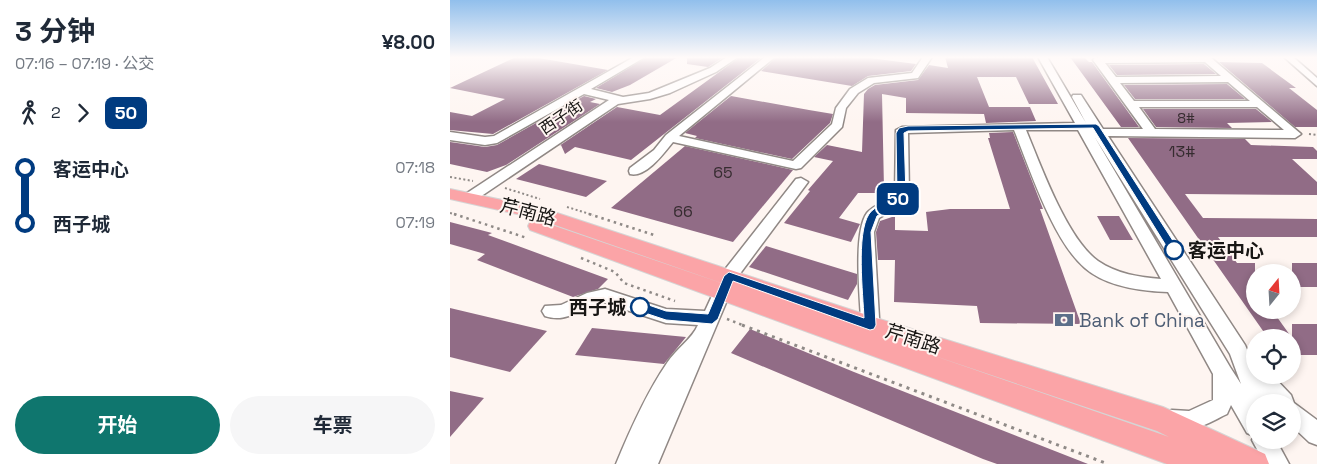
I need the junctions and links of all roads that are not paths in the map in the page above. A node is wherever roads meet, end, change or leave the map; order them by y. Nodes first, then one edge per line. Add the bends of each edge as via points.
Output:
1 (601, 79) edge
2 (693, 79) edge
3 (743, 79) edge
4 (886, 79) edge
5 (1057, 79) edge
6 (1064, 79) edge
7 (1231, 79) joint
8 (1112, 80) joint
9 (581, 90) junction
10 (619, 99) junction
11 (1131, 104) junction
12 (1260, 104) junction
13 (1018, 126) junction
14 (1091, 129) junction
15 (1152, 133) junction
16 (450, 136) edge
17 (670, 138) junction
18 (635, 171) dead end
19 (801, 182) dead end
20 (460, 196) edge
21 (726, 284) junction
22 (1174, 286) junction
23 (551, 311) dead end
24 (710, 323) junction
25 (871, 335) junction
26 (1238, 351) junction
27 (1246, 360) edge
28 (1222, 373) junction
29 (1267, 384) edge
30 (1255, 394) edge
31 (1277, 394) edge
32 (1246, 412) edge
33 (1164, 420) junction
34 (1301, 420) edge
35 (1317, 434) edge
36 (1269, 449) edge
37 (1276, 449) edge
38 (1170, 451) junction
39 (627, 464) edge
40 (647, 464) edge
41 (1193, 464) edge
42 (1217, 464) edge
43 (1255, 464) edge
44 (1278, 464) edge
45 (1282, 464) edge

1 - 9 street
2 - 10 street, 西子街 via 655,95
3 - 17 street
4 - 17 street via 872,80 854,91 841,108 838,125 796,164
5 - 14 street
6 - 14 street
7 - 8 street
7 - 12 street
8 - 11 street
9 - 10 street
9 - 16 street via 497,139 485,141
10 - 20 street, 西子街
11 - 12 street
11 - 15 street
12 - 15 street via 1295,134
13 - 14 street
13 - 22 street via 1066,230 1090,264 1112,276 1136,283
13 - 25 street via 902,130 902,195 873,215 866,232
14 - 15 street
14 - 22 street
14 - 26 street
17 - 18 street via 658,153
19 - 21 street
20 - 21 main road via 526,222
21 - 24 street
21 - 25 main road
22 - 28 street
23 - 24 street via 562,312 605,296 666,316
24 - 39 street via 668,381
24 - 40 street
25 - 33 main road, 芹南路
25 - 38 main road
26 - 27 street
26 - 30 street
28 - 32 street
28 - 33 street via 1223,400 1220,407 1190,421
29 - 31 street
33 - 43 main road, 芹南路
34 - 35 street
36 - 44 street
37 - 45 street
38 - 41 street
38 - 42 main road

